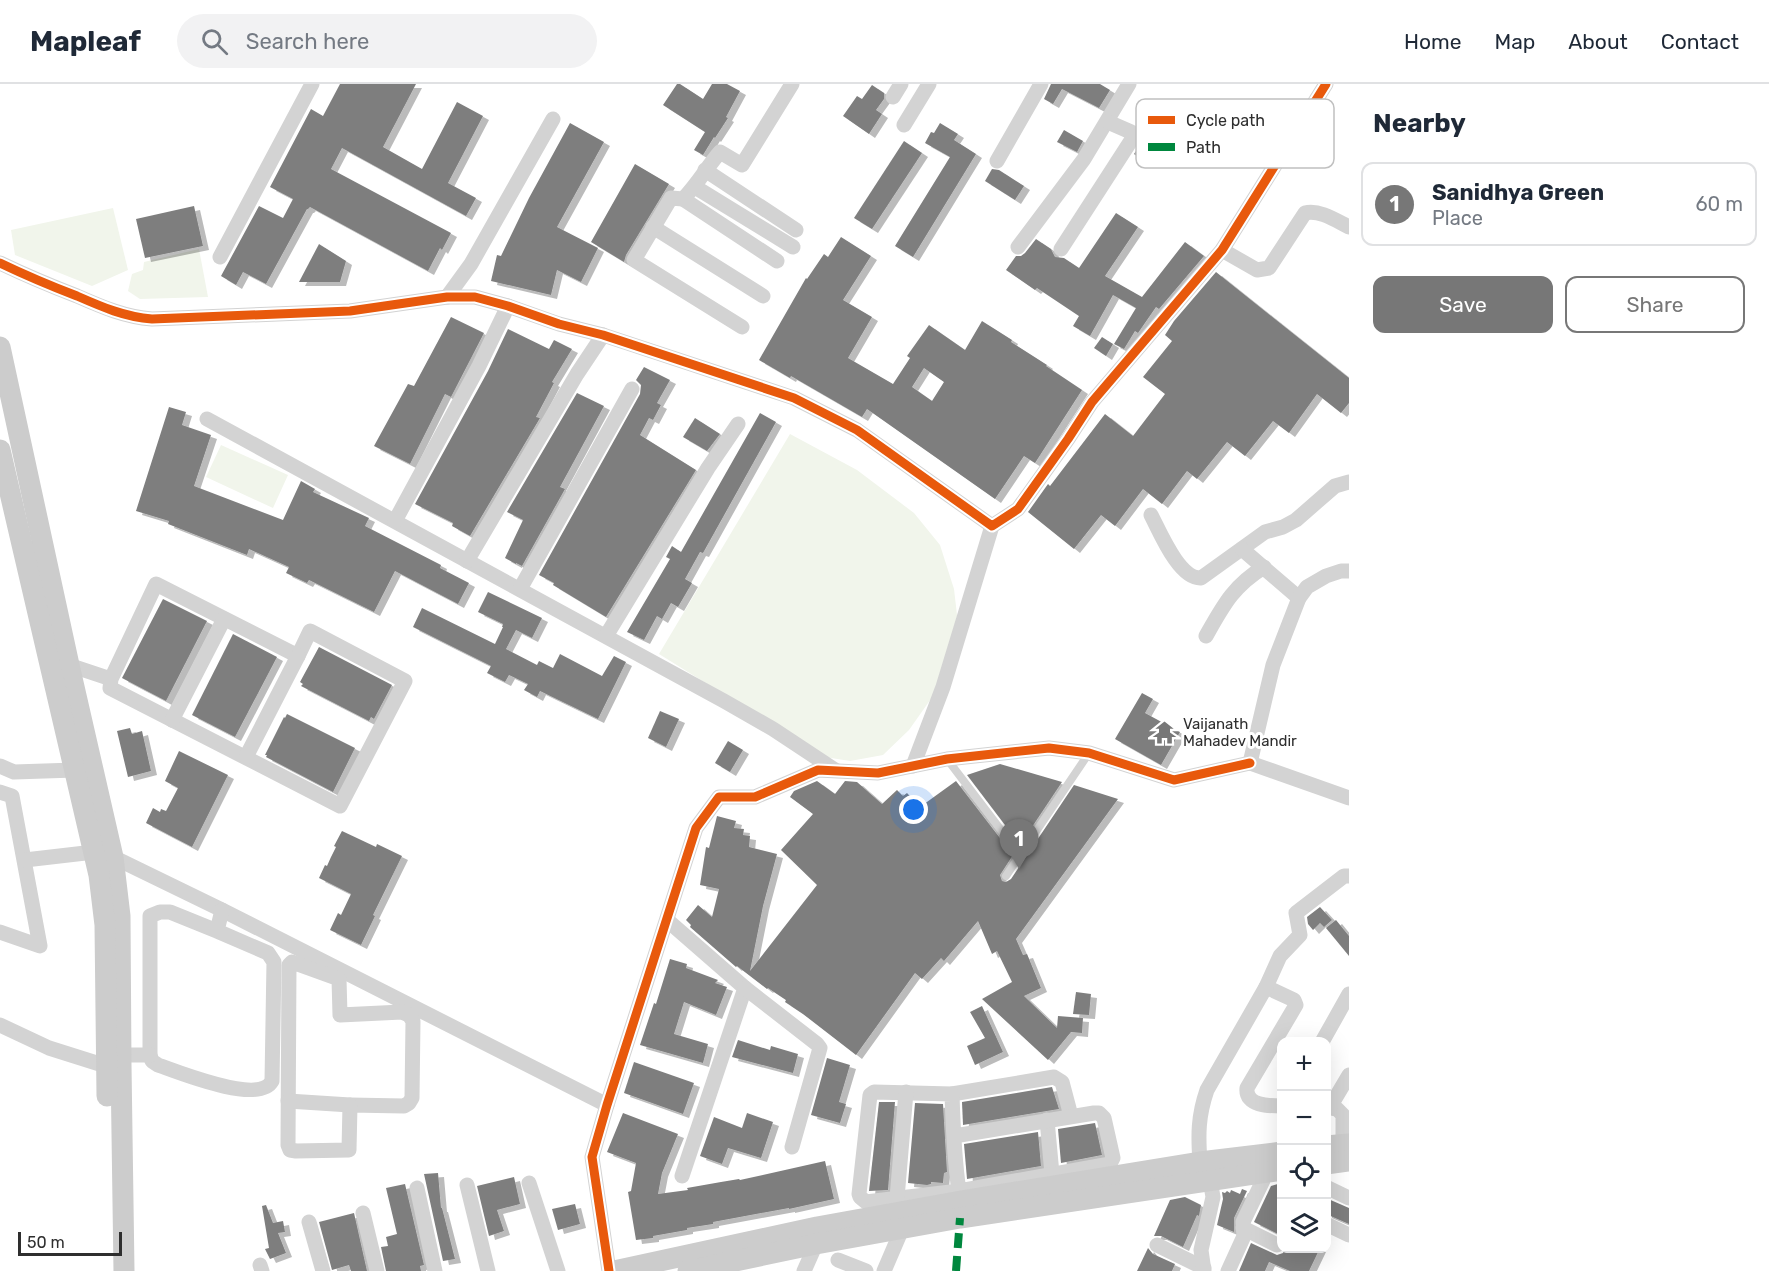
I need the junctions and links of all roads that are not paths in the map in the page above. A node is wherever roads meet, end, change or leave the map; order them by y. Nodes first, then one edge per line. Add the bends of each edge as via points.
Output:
1 (312, 84) edge
2 (792, 84) edge
3 (929, 84) edge
4 (1041, 84) edge
5 (1129, 84) edge
6 (1326, 84) edge
7 (1317, 99) edge
8 (553, 119) dead end
9 (1108, 122) junction
10 (904, 125) dead end
11 (997, 161) dead end
12 (1273, 168) edge
13 (705, 170) junction
14 (695, 187) junction
15 (683, 199) junction
16 (653, 227) junction
17 (1349, 227) edge
18 (796, 230) dead end
19 (793, 247) dead end
20 (1018, 247) dead end
21 (1061, 249) dead end
22 (1222, 250) junction
23 (220, 257) dead end
24 (777, 261) dead end
25 (0, 263) edge
26 (762, 296) dead end
27 (447, 297) junction
28 (508, 306) junction
29 (742, 327) dead end
30 (603, 335) junction
31 (0, 347) edge
32 (632, 389) dead end
33 (207, 419) dead end
34 (738, 424) dead end
35 (1, 463) edge
36 (25, 463) junction
37 (1349, 482) edge
38 (1151, 515) dead end
39 (395, 521) junction
40 (992, 526) junction
41 (1242, 549) junction
42 (467, 561) junction
43 (1264, 567) junction
44 (1349, 571) edge
45 (520, 589) junction
46 (1299, 598) junction
47 (224, 619) junction
48 (606, 636) junction
49 (1206, 636) dead end
50 (298, 656) junction
51 (69, 665) junction
52 (111, 679) junction
53 (172, 720) junction
54 (1089, 753) junction
55 (246, 757) junction
56 (946, 759) junction
57 (1250, 763) junction
58 (0, 766) edge
59 (913, 766) junction
60 (75, 770) junction
61 (837, 771) junction
62 (0, 792) edge
63 (1349, 798) edge
64 (104, 854) junction
65 (1020, 855) junction
66 (25, 860) junction
67 (1005, 876) dead end
68 (1349, 876) edge
69 (222, 910) junction
70 (667, 920) junction
71 (217, 931) junction
72 (0, 932) edge
73 (339, 974) junction
74 (1266, 987) junction
75 (745, 988) junction
76 (379, 990) junction
77 (1349, 994) edge
78 (380, 1013) junction
79 (0, 1025) edge
80 (1324, 1037) edge
81 (150, 1055) junction
82 (113, 1061) junction
83 (1349, 1075) edge
84 (906, 1092) junction
85 (952, 1094) junction
86 (288, 1101) junction
87 (1331, 1102) edge
88 (350, 1105) junction
89 (607, 1106) junction
90 (1277, 1106) edge
91 (1331, 1108) edge
92 (1071, 1116) junction
93 (1047, 1120) junction
94 (954, 1136) junction
95 (792, 1147) dead end
96 (1342, 1149) edge
97 (1277, 1153) edge
98 (1331, 1159) edge
99 (1206, 1168) junction
100 (1274, 1171) edge
101 (1052, 1174) junction
102 (682, 1176) dead end
103 (529, 1183) dead end
104 (467, 1185) dead end
105 (417, 1188) dead end
106 (1331, 1189) edge
107 (960, 1196) junction
108 (897, 1198) junction
109 (1349, 1198) edge
110 (363, 1213) dead end
111 (309, 1222) dead end
112 (1331, 1226) edge
113 (902, 1228) junction
114 (1243, 1228) junction
115 (1349, 1235) edge
116 (816, 1244) junction
117 (1157, 1245) dead end
118 (1277, 1245) dead end
119 (838, 1260) dead end
120 (1205, 1270) edge
121 (110, 1271) edge
122 (124, 1271) edge
123 (323, 1271) edge
124 (377, 1271) edge
125 (435, 1271) edge
126 (488, 1271) edge
127 (558, 1271) edge
128 (609, 1271) edge
129 (614, 1271) edge
130 (688, 1271) edge
131 (804, 1271) edge
132 (866, 1271) edge
133 (884, 1271) edge
134 (1228, 1271) edge

1 - 23 street
2 - 13 street via 742,165 720,152
3 - 10 street
4 - 11 street
5 - 9 street
6 - 7 street
8 - 27 street via 471,264
9 - 20 street
9 - 21 street via 1131,132 1134,138
12 - 22 street
13 - 14 street
13 - 18 street
14 - 15 street
14 - 19 street
15 - 16 street via 672,198
15 - 24 street
16 - 26 street
16 - 29 street via 634,260
17 - 22 street via 1312,211 1305,213 1269,268 1264,269 1257,270
22 - 40 street via 1092,402 1018,509
25 - 27 street via 135,318 350,311
27 - 28 street via 475,297
28 - 30 street
28 - 39 street
30 - 40 street via 794,398 857,430
30 - 42 street
31 - 36 street
32 - 45 street
33 - 39 street
34 - 48 street
35 - 36 street
35 - 60 street
36 - 51 street
37 - 41 street via 1335,486 1289,525 1265,532
38 - 41 street via 1173,556 1195,578 1201,578
39 - 42 street
40 - 59 street via 943,687
41 - 43 street
42 - 45 street
43 - 46 street
43 - 49 street via 1225,602
44 - 46 street via 1326,576 1307,587
45 - 48 street
46 - 57 street via 1273,665
47 - 50 street
47 - 52 street via 156,584
47 - 53 street
48 - 61 street via 753,718
50 - 55 street
50 - 55 street via 310,632 405,681 340,806
51 - 52 street
51 - 64 street
52 - 53 street via 110,688
53 - 55 street
54 - 56 street via 1049,748
54 - 57 street via 1174,780
54 - 65 lane
56 - 59 street
56 - 65 lane
57 - 63 street
58 - 60 street via 14,772
59 - 61 street via 878,773
60 - 64 street
61 - 70 street via 819,770 755,797 719,797 696,828
62 - 66 street via 12,796
64 - 66 street
64 - 69 street
64 - 82 street via 99,875
65 - 67 lane
66 - 72 street via 40,946
68 - 74 street via 1297,911 1300,934 1280,957
69 - 71 street
69 - 73 street
70 - 75 street
70 - 89 street
71 - 81 street via 170,912 150,916
71 - 81 street via 268,953 274,962 270,1085 245,1090 200,1079 158,1065
73 - 76 street
73 - 78 street via 340,1015
73 - 86 street via 289,964
74 - 90 street via 1294,1000 1296,1005 1246,1092 1257,1103
74 - 99 street via 1201,1107 1198,1137
75 - 95 street via 820,1048
75 - 102 street
76 - 78 street
76 - 89 street
77 - 80 street
78 - 88 street via 402,1012 413,1021 412,1098 404,1106
79 - 82 street via 49,1048
81 - 82 street
82 - 121 street
82 - 122 street
83 - 87 street
84 - 85 street
84 - 108 street
84 - 108 street via 870,1095 859,1194 866,1202
85 - 92 street via 1054,1077 1062,1082
85 - 94 street
86 - 88 street
86 - 88 street via 288,1145 296,1151 349,1150
89 - 128 street via 592,1157
91 - 96 street via 1343,1115
92 - 93 street
92 - 101 street via 1099,1113 1104,1118 1113,1158 1110,1164
93 - 94 street
93 - 101 street
94 - 107 street
96 - 98 street
97 - 99 street
99 - 100 street
99 - 107 street
99 - 113 street
99 - 120 street via 1213,1197 1200,1250
100 - 114 street
101 - 107 street
103 - 127 street
104 - 126 street
105 - 125 street
106 - 109 street
107 - 108 street
107 - 129 street
110 - 124 street
111 - 123 street
112 - 115 street
113 - 116 street
113 - 133 street
114 - 118 street
114 - 134 street via 1244,1236
116 - 130 street
116 - 131 street
117 - 120 street
119 - 132 street

